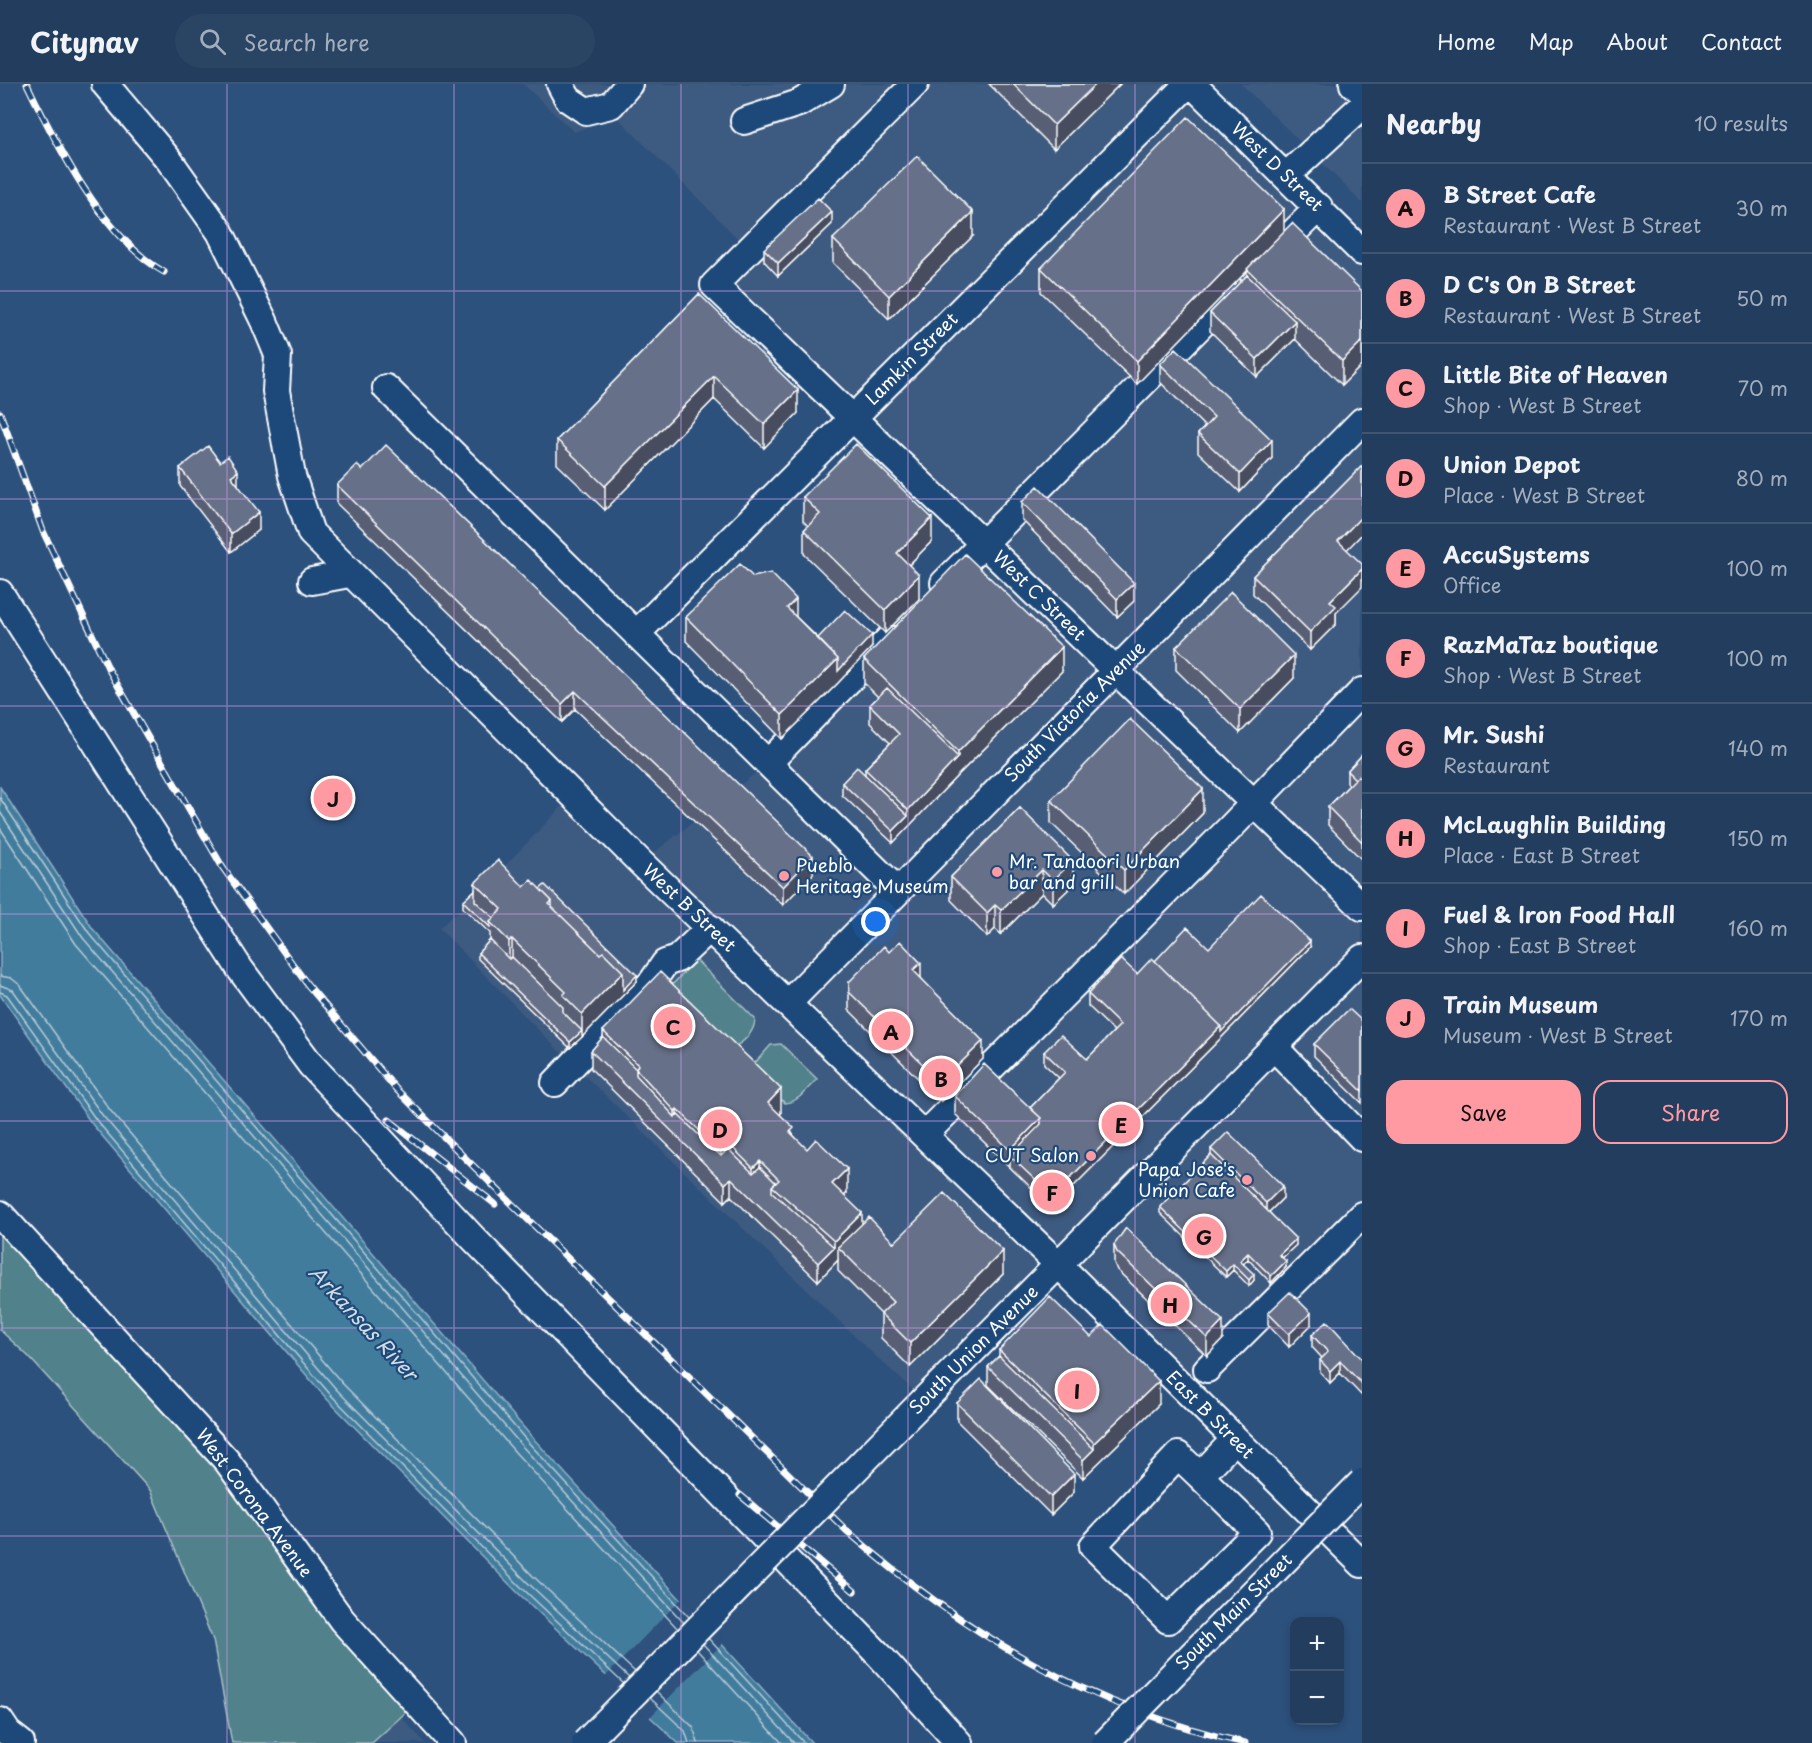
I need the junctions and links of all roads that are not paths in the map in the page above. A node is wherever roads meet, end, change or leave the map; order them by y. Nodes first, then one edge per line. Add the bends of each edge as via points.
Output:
1 (105, 84) edge
2 (560, 84) edge
3 (629, 84) edge
4 (831, 84) edge
5 (915, 84) edge
6 (1190, 84) edge
7 (1353, 84) edge
8 (1362, 92) edge
9 (1362, 106) edge
10 (744, 121) dead end
11 (1286, 176) junction
12 (1319, 207) junction
13 (1362, 252) edge
14 (386, 388) dead end
15 (854, 418) junction
16 (1362, 421) edge
17 (983, 542) junction
18 (349, 574) junction
19 (312, 581) dead end
20 (0, 593) edge
21 (930, 597) edge
22 (906, 622) edge
23 (636, 634) junction
24 (1116, 670) junction
25 (1362, 692) edge
26 (768, 763) junction
27 (1254, 804) junction
28 (898, 891) junction
29 (1362, 908) edge
30 (710, 928) junction
31 (1362, 958) edge
32 (789, 1002) junction
33 (1274, 1047) junction
34 (555, 1083) dead end
35 (924, 1135) junction
36 (1362, 1138) edge
37 (0, 1214) edge
38 (1362, 1215) edge
39 (1059, 1265) junction
40 (1207, 1370) dead end
41 (1235, 1440) junction
42 (1200, 1476) junction
43 (1362, 1482) edge
44 (1362, 1564) edge
45 (0, 1720) edge
46 (21, 1743) edge
47 (453, 1743) edge
48 (585, 1743) edge
49 (959, 1743) edge
50 (1105, 1743) edge

1 - 18 street, West B Street via 168,160 219,232 264,321 278,355 276,391 298,495 311,533
2 - 3 street via 568,99 586,111 610,105
4 - 10 street via 799,103
5 - 15 street, West C Street via 714,285
6 - 11 street, West D Street
6 - 15 street, Lamkin Street
7 - 8 street
9 - 11 street
11 - 12 street, West D Street
12 - 13 street, West D Street
12 - 17 street
14 - 23 street
15 - 17 street, West C Street
15 - 23 street, Lamkin Street
16 - 24 street, South Victoria Avenue
17 - 21 street
17 - 24 street, West C Street
18 - 19 street
18 - 30 street, West B Street
20 - 49 street via 240,969 311,1065 473,1238 880,1656
22 - 26 street
23 - 26 street
24 - 27 street, West C Street
24 - 28 street, South Victoria Avenue
25 - 27 street
26 - 28 street
27 - 29 street, West C Street
27 - 35 street
28 - 32 street, South Victoria Avenue
30 - 32 street, West B Street
30 - 34 street via 677,959 665,963 652,982
31 - 33 street, South Union Avenue
32 - 35 street, West B Street
33 - 36 street
33 - 39 street, South Union Avenue
35 - 39 street, West B Street
37 - 47 street, West Corona Avenue via 227,1461 342,1620
38 - 40 street
39 - 41 street, East B Street
39 - 48 street, South Union Avenue, bridge
41 - 42 street
41 - 44 street, East B Street
42 - 42 street via 1178,1455 1093,1546 1168,1620 1257,1532
43 - 50 street, South Main Street, bridge
45 - 46 street

